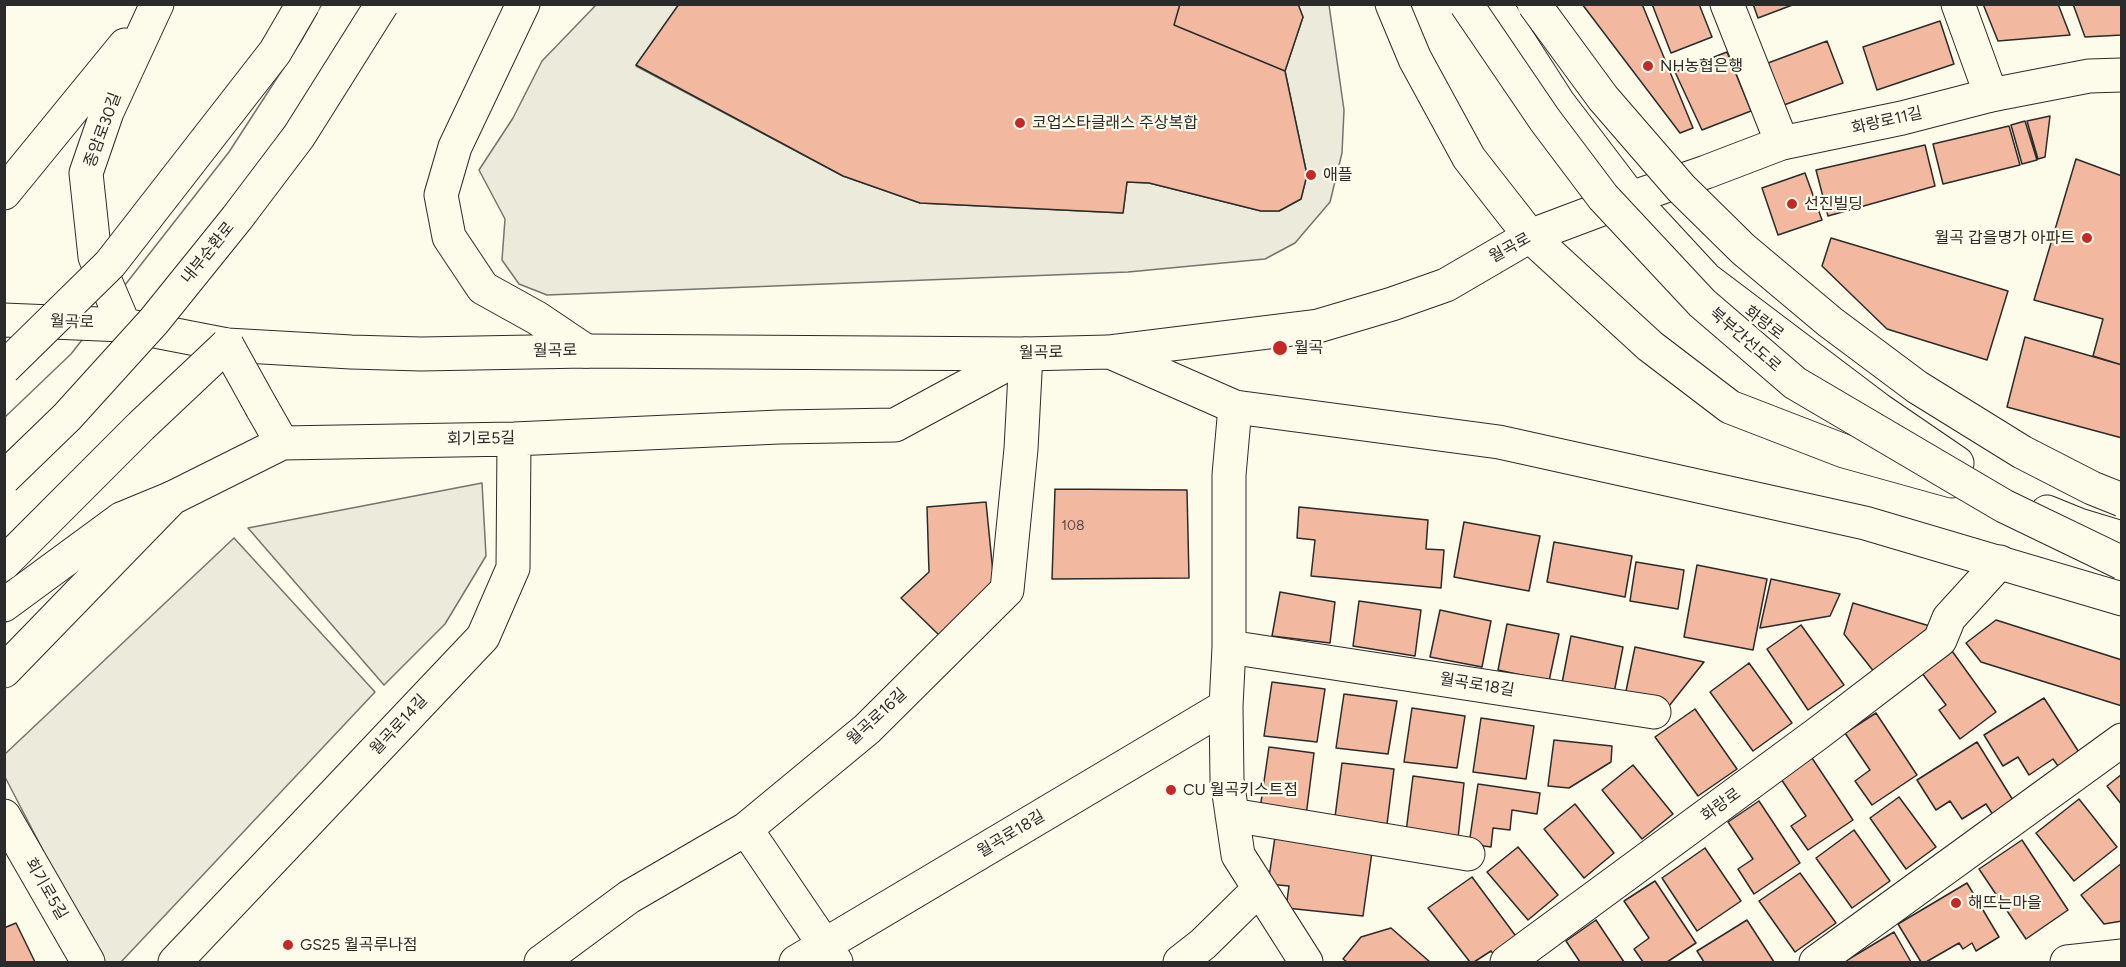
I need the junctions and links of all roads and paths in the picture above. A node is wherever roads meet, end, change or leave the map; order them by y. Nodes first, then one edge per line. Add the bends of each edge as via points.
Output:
1 (303, 4) edge
2 (382, 4) edge
3 (523, 4) edge
4 (1392, 4) edge
5 (1466, 4) edge
6 (1495, 4) edge
7 (1533, 4) edge
8 (1727, 4) edge
9 (1958, 4) edge
10 (155, 7) edge
11 (2121, 75) edge
12 (1991, 95) junction
13 (1782, 143) junction
14 (4, 193) edge
15 (1631, 198) junction
16 (1530, 236) junction
17 (4, 320) edge
18 (124, 325) junction
19 (227, 345) junction
20 (586, 351) junction
21 (1108, 352) junction
22 (1026, 354) junction
23 (4, 368) edge
24 (1235, 407) junction
25 (514, 439) junction
26 (282, 443) junction
27 (4, 478) edge
28 (2003, 495) junction
29 (172, 498) junction
30 (2121, 500) edge
31 (2121, 538) edge
32 (2000, 562) junction
33 (2121, 563) edge
34 (4, 564) edge
35 (2121, 599) edge
36 (4, 605) edge
37 (1229, 647) junction
38 (4, 671) edge
39 (1226, 706) junction
40 (1654, 712) dead end
41 (2121, 740) edge
42 (1232, 815) junction
43 (4, 816) edge
44 (746, 829) junction
45 (1468, 854) dead end
46 (1259, 889) junction
47 (831, 954) edge
48 (2121, 956) edge
49 (88, 963) edge
50 (176, 963) edge
51 (541, 963) edge
52 (796, 963) edge
53 (1180, 963) edge
54 (1305, 963) edge
55 (1507, 963) edge
56 (1816, 963) edge
57 (2067, 963) edge

1 - 23 main road, bridge via 275,52 110,264
2 - 27 main road, 내부순환로, bridge via 299,136 237,218 154,321 67,417
3 - 20 main road via 455,147 441,195 449,237 483,288
4 - 16 main road via 1415,58 1468,158
5 - 33 main road, 북부간선도로, bridge via 1603,197 1702,303 1795,383 2004,506
6 - 15 main road, 화랑로 via 1558,102
7 - 30 main road, bridge via 1603,99 1681,188 1743,249 1830,322 1917,387 2022,452
8 - 13 main road
9 - 12 main road
10 - 14 main road, 종암로30길
10 - 18 main road, 종암로30길 via 107,111 86,173 96,257
11 - 12 main road, 화랑로11길 via 2089,76
12 - 13 main road, 화랑로11길
13 - 15 main road, 화랑로11길
15 - 16 main road, 월곡로
15 - 28 main road, 화랑로 via 1707,279 1878,408
16 - 21 main road, 월곡로 via 1446,285 1318,326
16 - 28 main road via 1650,346 1730,407 1844,451
17 - 18 main road, 월곡로
18 - 19 main road, 월곡로, bridge
19 - 20 main road, 월곡로 via 421,354
19 - 26 main road, bridge
19 - 34 main road, bridge
20 - 22 main road, 월곡로
21 - 22 main road, 월곡로
21 - 24 main road, 월곡로
22 - 25 main road, 회기로5길 via 895,425
22 - 44 main road, 월곡로16길 via 1006,590 867,729
24 - 32 main road, 월곡로 via 1499,442 1865,523
24 - 37 main road via 1229,475
25 - 26 main road, 회기로5길
25 - 50 main road, 월곡로14길 via 513,568 483,637
26 - 29 main road, 회기로5길
28 - 31 main road, 화랑로
29 - 36 main road via 122,519
29 - 38 main road, 회기로5길
32 - 35 main road
32 - 55 main road, 화랑로 via 1949,618 1940,640
37 - 39 main road
37 - 40 main road, 월곡로18길
39 - 42 main road via 1227,780
39 - 47 main road, 월곡로18길
41 - 56 main road
42 - 45 main road
42 - 46 main road via 1238,855
43 - 49 main road, 회기로5길
44 - 47 main road
44 - 51 main road, 월곡로16길 via 629,897
46 - 53 main road
46 - 54 main road
47 - 52 main road, 월곡로18길
48 - 57 main road

